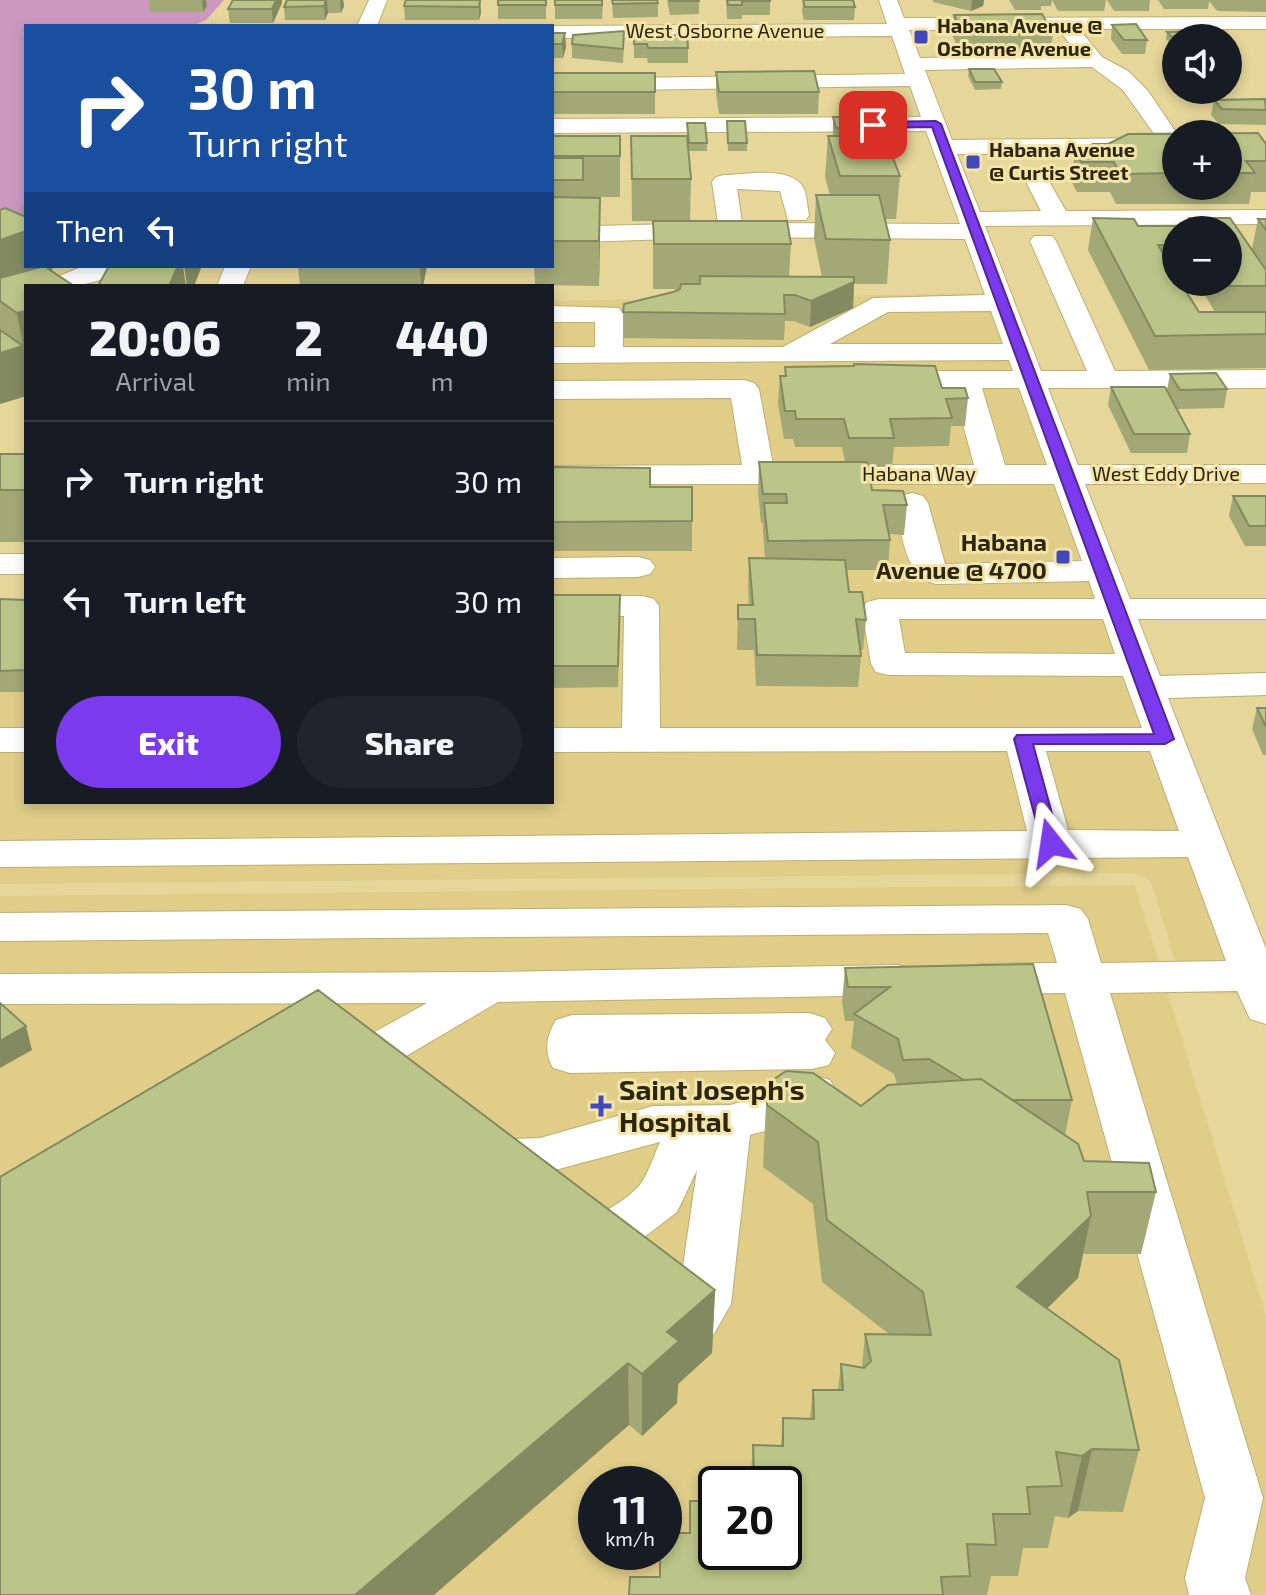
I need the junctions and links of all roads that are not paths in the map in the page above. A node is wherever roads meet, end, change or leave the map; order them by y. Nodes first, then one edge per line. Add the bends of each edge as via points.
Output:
1 (378, 0) edge
2 (987, 0) edge
3 (895, 18) edge
4 (1063, 23) junction
5 (1266, 23) edge
6 (368, 24) edge
7 (1000, 24) junction
8 (554, 32) edge
9 (779, 39) dead end
10 (832, 40) dead end
11 (1095, 61) junction
12 (917, 77) junction
13 (787, 83) junction
14 (689, 84) junction
15 (554, 85) edge
16 (845, 90) junction
17 (559, 126) edge
18 (1162, 128) edge
19 (708, 134) junction
20 (940, 135) junction
21 (1162, 144) edge
22 (1035, 176) dead end
23 (797, 215) dead end
24 (1266, 217) edge
25 (1057, 218) junction
26 (731, 230) junction
27 (976, 231) junction
28 (648, 232) junction
29 (554, 235) edge
30 (1043, 241) junction
31 (1162, 241) edge
32 (1242, 241) edge
33 (1266, 241) edge
34 (773, 249) edge
35 (101, 268) edge
36 (63, 284) edge
37 (1004, 303) junction
38 (554, 314) edge
39 (795, 352) junction
40 (554, 355) edge
41 (609, 355) junction
42 (1026, 366) junction
43 (1266, 379) edge
44 (863, 380) edge
45 (965, 380) junction
46 (1105, 380) junction
47 (554, 390) edge
48 (554, 450) edge
49 (757, 461) junction
50 (567, 474) edge
51 (992, 474) junction
52 (1066, 474) junction
53 (1266, 474) edge
54 (912, 503) dead end
55 (0, 564) edge
56 (24, 564) edge
57 (638, 567) dead end
58 (554, 568) edge
59 (1102, 571) junction
60 (554, 606) edge
61 (1266, 609) edge
62 (1116, 610) junction
63 (1141, 676) junction
64 (1266, 684) edge
65 (1023, 739) junction
66 (1165, 739) junction
67 (0, 740) edge
68 (24, 740) edge
69 (554, 740) edge
70 (641, 740) junction
71 (1051, 843) junction
72 (1206, 844) junction
73 (0, 854) edge
74 (0, 927) edge
75 (1085, 978) junction
76 (803, 981) junction
77 (301, 986) junction
78 (489, 987) junction
79 (0, 989) edge
80 (1260, 992) edge
81 (281, 1036) edge
82 (350, 1067) edge
83 (727, 1122) junction
84 (614, 1134) junction
85 (467, 1160) edge
86 (513, 1196) edge
87 (659, 1198) junction
88 (716, 1221) junction
89 (583, 1251) edge
90 (687, 1333) edge
91 (1220, 1595) edge

1 - 6 street
2 - 7 street
3 - 7 street, West Osborne Avenue
3 - 8 street, West Osborne Avenue
3 - 12 street
4 - 5 street, West Osborne Avenue
4 - 7 street, West Osborne Avenue
4 - 11 street
9 - 13 street
10 - 16 street
11 - 12 street
11 - 18 street via 1116,69
12 - 16 street
12 - 20 street
13 - 14 street via 729,62
13 - 16 street
14 - 15 street
14 - 19 street
17 - 19 street
19 - 20 street
20 - 21 street
20 - 27 street
22 - 25 street
23 - 26 street via 791,187 779,181 724,182
24 - 25 street
25 - 27 street
26 - 27 street
26 - 28 street
27 - 30 street
27 - 37 street
28 - 29 street
28 - 34 street via 655,249
30 - 31 street
30 - 46 street
32 - 33 street
35 - 36 street
37 - 39 street via 883,304
37 - 42 street
38 - 41 street via 609,314
39 - 41 street
39 - 42 street
40 - 41 street
42 - 45 street
42 - 46 street
42 - 52 street
43 - 46 street
44 - 45 street
45 - 51 street
47 - 49 street via 744,389
48 - 49 street
49 - 50 street, Habana Way
49 - 51 street, Habana Way
51 - 52 street, Habana Way
52 - 53 street, West Eddy Drive
52 - 59 street
54 - 59 street via 927,565 936,574
55 - 56 street
57 - 58 street
59 - 62 street
60 - 70 street via 642,606
61 - 62 street
62 - 63 street
62 - 63 street via 879,609 889,664
63 - 64 street
63 - 66 street
65 - 66 street
65 - 70 street
65 - 71 street
66 - 72 street
67 - 68 street
69 - 70 street
71 - 72 street
71 - 73 street
72 - 80 street
74 - 75 street via 1066,919
75 - 76 street
75 - 80 street
75 - 91 street via 1234,1498 1215,1578
76 - 78 street
76 - 83 street via 813,1091 795,1104
77 - 78 street
77 - 79 street
77 - 81 street via 298,1011
78 - 82 street
83 - 84 street via 653,1124
83 - 87 street via 688,1135
83 - 88 street
84 - 85 street via 540,1156
84 - 86 street
87 - 88 street
87 - 89 street
88 - 90 street via 704,1304

